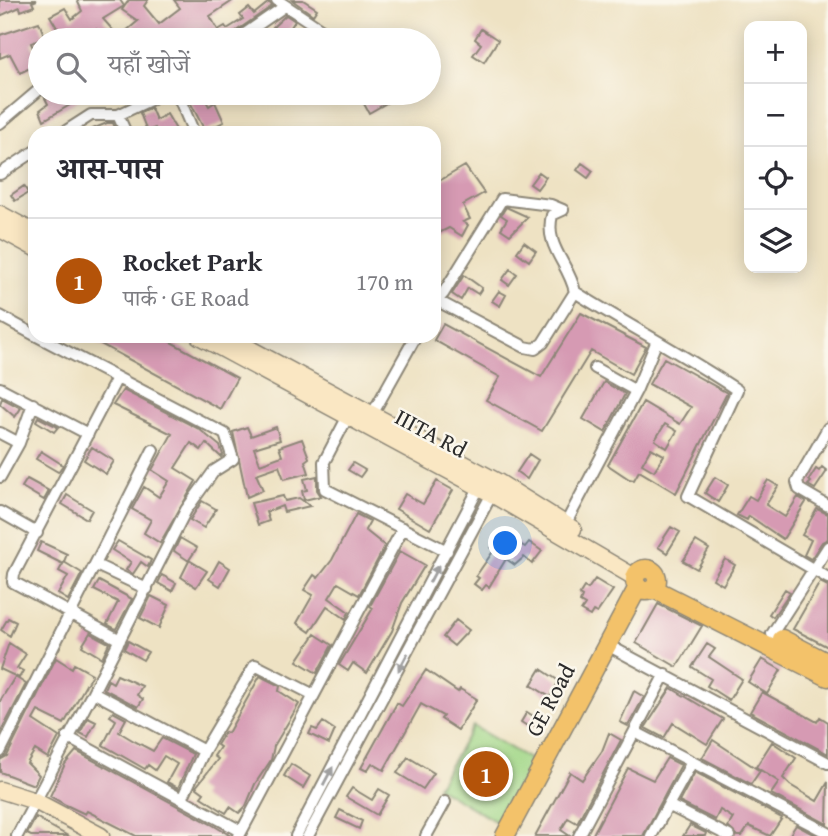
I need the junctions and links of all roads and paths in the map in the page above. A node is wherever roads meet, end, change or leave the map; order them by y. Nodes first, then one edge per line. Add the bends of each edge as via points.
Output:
1 (281, 3) edge
2 (251, 28) edge
3 (319, 28) edge
4 (28, 99) edge
5 (140, 105) edge
6 (182, 105) edge
7 (118, 116) junction
8 (0, 123) edge
9 (74, 126) edge
10 (123, 126) edge
11 (191, 126) edge
12 (28, 156) edge
13 (0, 174) edge
14 (3, 223) edge
15 (28, 231) edge
16 (28, 243) edge
17 (575, 292) junction
18 (441, 293) edge
19 (441, 305) edge
20 (0, 316) edge
21 (28, 331) edge
22 (51, 343) edge
23 (212, 343) edge
24 (238, 343) edge
25 (412, 343) edge
26 (656, 343) junction
27 (595, 368) dead end
28 (117, 378) junction
29 (0, 387) edge
30 (636, 391) junction
31 (33, 404) junction
32 (348, 416) junction
33 (369, 420) junction
34 (828, 428) edge
35 (0, 433) edge
36 (88, 434) junction
37 (19, 443) junction
38 (153, 450) dead end
39 (1, 475) edge
40 (489, 485) junction
41 (828, 506) edge
42 (0, 512) edge
43 (565, 525) junction
44 (403, 527) junction
45 (37, 533) junction
46 (828, 547) edge
47 (447, 551) junction
48 (96, 565) junction
49 (814, 571) junction
50 (828, 578) edge
51 (645, 583) junction
52 (147, 589) junction
53 (70, 614) junction
54 (772, 634) junction
55 (120, 640) junction
56 (615, 649) junction
57 (828, 663) edge
58 (665, 674) junction
59 (828, 677) edge
60 (93, 692) junction
61 (314, 695) junction
62 (635, 732) junction
63 (67, 737) junction
64 (204, 751) junction
65 (0, 752) edge
66 (692, 762) junction
67 (828, 764) edge
68 (0, 790) edge
69 (533, 794) junction
70 (182, 799) junction
71 (35, 801) junction
72 (445, 803) dead end
73 (668, 805) junction
74 (812, 824) junction
75 (240, 833) edge
76 (828, 833) edge
77 (94, 834) edge
78 (721, 835) edge
79 (17, 836) edge
80 (296, 836) edge
81 (309, 836) edge
82 (426, 836) edge
83 (505, 836) edge
84 (515, 836) edge
85 (579, 836) edge
86 (652, 836) edge
87 (811, 836) edge

1 - 2 street
1 - 3 street
4 - 8 street
5 - 7 street
6 - 11 street
7 - 9 street via 91,115
7 - 10 street
12 - 13 street
14 - 15 street
14 - 16 street
17 - 18 street via 571,275 550,242 552,215 563,211 551,205 502,199
17 - 19 street via 535,349
17 - 26 street
20 - 21 street
22 - 28 street
23 - 32 street, IIITA Rd
24 - 33 street, IIITA Rd
25 - 33 street
26 - 30 street
26 - 49 street via 737,390 688,496
27 - 30 street
28 - 36 street
28 - 52 street via 225,434 233,459 214,471 186,510
29 - 31 street
30 - 43 street
31 - 36 street
31 - 37 street
32 - 33 street, IIITA Rd
32 - 44 street via 324,462 325,489
33 - 40 street, IIITA Rd
34 - 41 street via 797,482 799,489
35 - 37 street
36 - 45 street
37 - 39 street
38 - 48 street
40 - 43 street, IIITA Rd
40 - 47 street
40 - 51 street, IIITA Rd
40 -> 81 street
42 - 45 street
43 - 51 street, IIITA Rd
44 - 47 street
44 - 61 street
45 - 53 street via 13,582
46 - 49 street
80 -> 47 street
48 - 52 street
48 - 53 street
49 - 50 street
49 - 54 street
51 - 54 main road, IIITA Rd
51 - 56 main road, GE Road
51 - 59 main road, IIITA Rd
51 - 69 main road, GE Road
52 - 55 street
53 - 55 street
53 - 65 street
54 - 57 main road, IIITA Rd
55 - 60 street
56 - 58 street
56 - 69 main road, GE Road
58 - 62 street
58 - 67 street
60 - 63 street
60 - 64 street
61 - 64 street via 255,664
61 - 75 street
62 - 66 street
62 - 85 street
63 - 70 street
63 - 71 street
64 - 70 street
66 - 73 street
66 - 74 street
68 - 71 street
69 - 83 main road, GE Road
69 - 84 main road, GE Road
70 - 75 street
71 - 77 street
71 - 79 street
72 - 82 street
73 - 78 street
73 - 86 street
74 - 76 street
74 - 87 street

